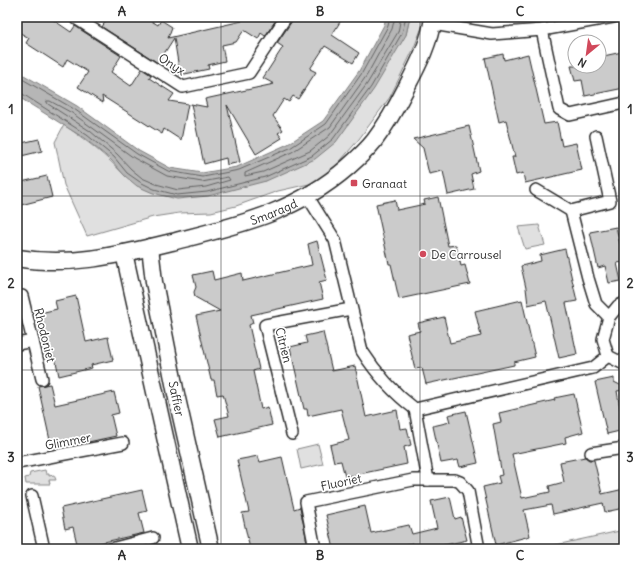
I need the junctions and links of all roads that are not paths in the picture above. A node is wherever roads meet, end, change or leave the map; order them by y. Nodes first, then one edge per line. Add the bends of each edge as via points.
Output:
1 (74, 17) edge
2 (286, 17) edge
3 (613, 17) edge
4 (433, 20) edge
5 (542, 30) junction
6 (624, 104) edge
7 (596, 136) dead end
8 (536, 190) dead end
9 (308, 197) junction
10 (571, 210) junction
11 (150, 247) junction
12 (124, 253) junction
13 (17, 258) edge
14 (22, 296) dead end
15 (624, 303) edge
16 (351, 309) junction
17 (609, 316) junction
18 (33, 341) junction
19 (17, 344) edge
20 (608, 356) junction
21 (624, 364) edge
22 (42, 379) dead end
23 (416, 409) junction
24 (292, 434) dead end
25 (123, 444) dead end
26 (624, 448) edge
27 (591, 453) dead end
28 (17, 463) edge
29 (428, 480) junction
30 (32, 496) dead end
31 (153, 538) dead end
32 (44, 549) edge
33 (111, 549) edge
34 (190, 549) edge
35 (211, 549) edge
36 (315, 549) edge
37 (479, 549) edge

1 - 2 street, Onyx via 183,87 249,73
3 - 5 street
4 - 5 street via 492,34
4 - 9 street, Smaragd via 419,63 384,128 356,160
5 - 6 street via 559,109 570,116
7 - 10 street via 610,201
8 - 10 street
9 - 11 street, Smaragd via 243,223
9 - 16 street via 335,240
10 - 17 street via 596,304
11 - 12 street, Smaragd
11 - 35 street, Saffier via 154,282 176,394
12 - 13 street, Smaragd via 60,262 38,262
12 - 34 street, Saffier
14 - 18 street, Rhodoniet
15 - 17 street
16 - 23 street via 362,351 369,362 406,402
16 - 24 street, Citrien via 266,325
17 - 20 street via 603,339
18 - 19 street
18 - 22 street, Rhodoniet
20 - 21 street
20 - 23 street via 593,368
23 - 29 street
25 - 28 street, Glimmer
26 - 27 street
29 - 36 street, Fluoriet via 413,480 306,502
29 - 37 street, Fluoriet via 455,480 468,491
30 - 32 street
31 - 33 street

